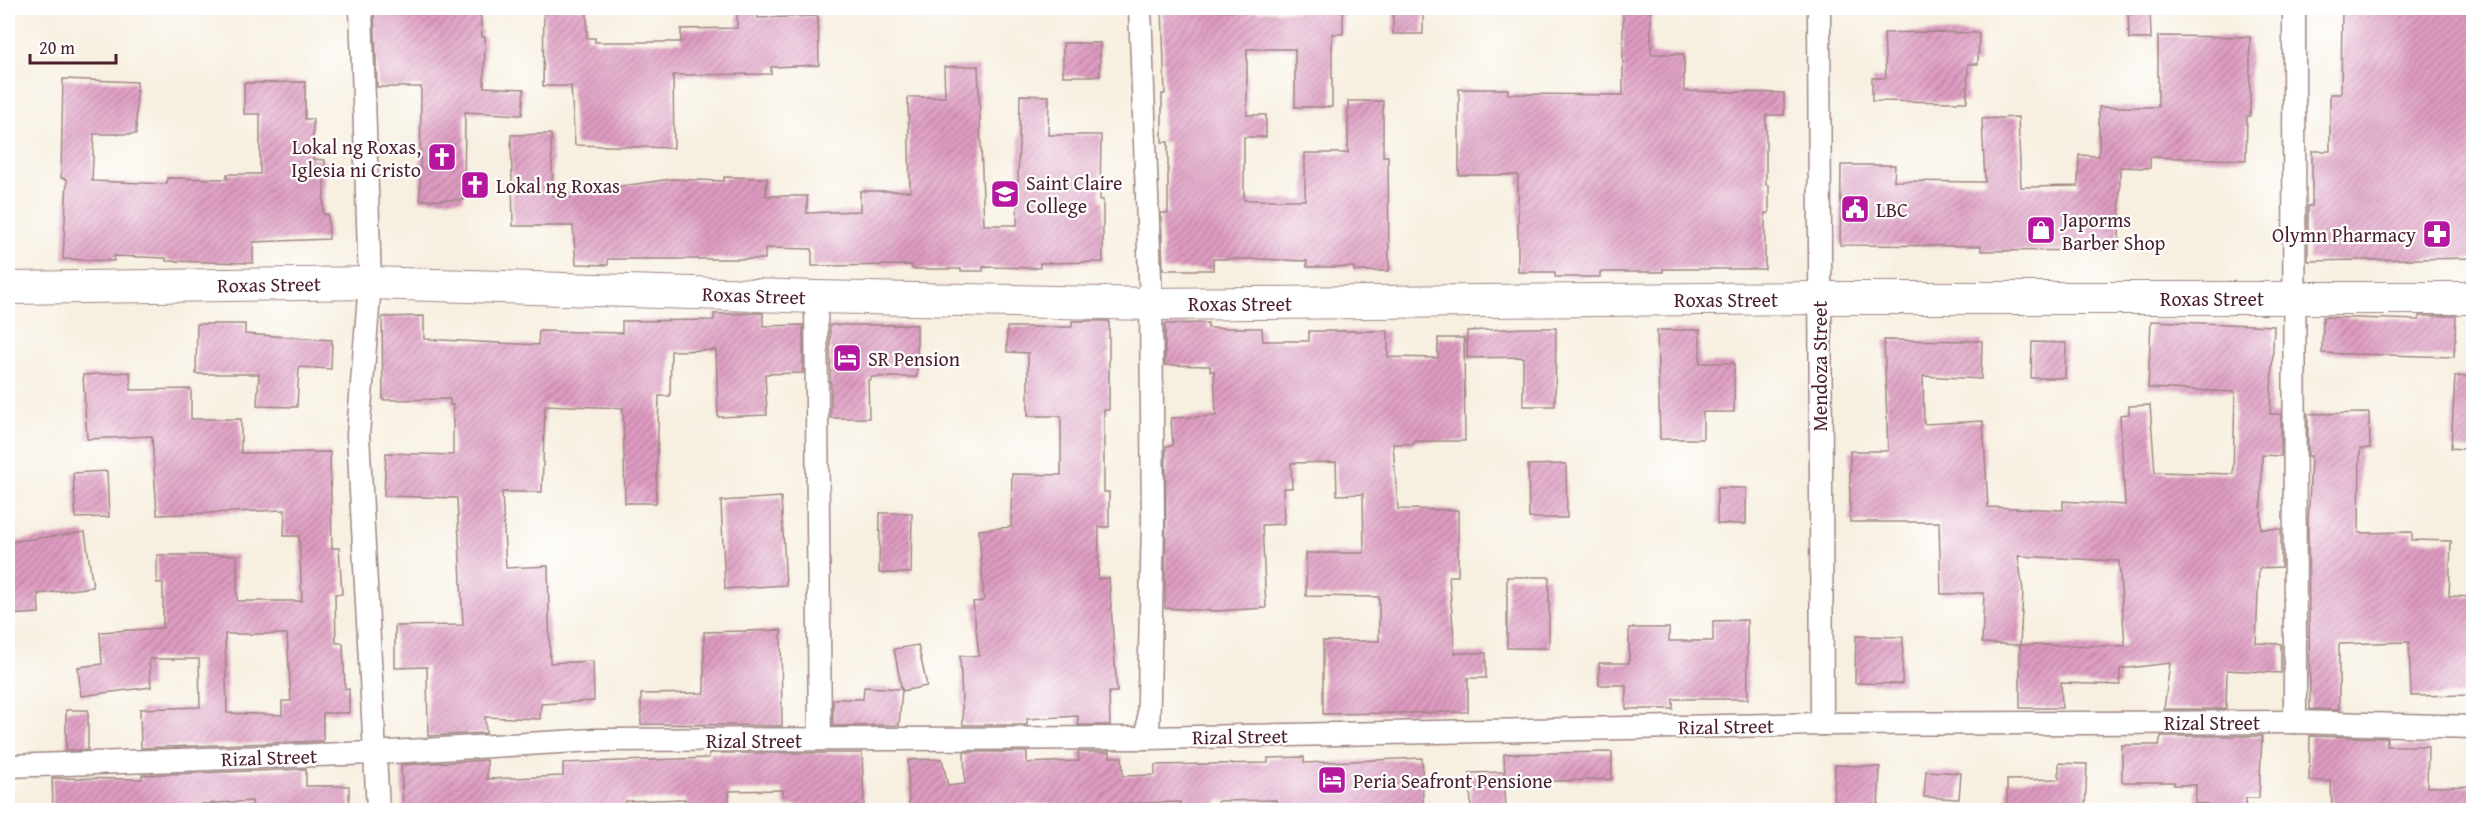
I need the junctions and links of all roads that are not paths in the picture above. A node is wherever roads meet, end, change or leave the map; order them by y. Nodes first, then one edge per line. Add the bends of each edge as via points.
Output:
1 (361, 8) edge
2 (1140, 8) edge
3 (1819, 8) edge
4 (2294, 8) edge
5 (370, 283) junction
6 (8, 288) edge
7 (816, 297) junction
8 (2293, 297) junction
9 (1818, 298) junction
10 (2474, 298) edge
11 (1151, 304) junction
12 (2295, 722) junction
13 (1822, 724) junction
14 (2474, 727) edge
15 (1148, 738) junction
16 (820, 739) junction
17 (373, 753) junction
18 (8, 766) edge
19 (378, 810) edge

1 - 5 street
2 - 11 street
3 - 9 street, Mendoza Street
4 - 8 street
5 - 6 main road, Roxas Street
5 - 7 main road, Roxas Street
5 - 17 street via 358,434
7 - 11 main road, Roxas Street
7 - 16 street
8 - 9 main road, Roxas Street
8 - 10 main road, Roxas Street
8 - 12 street
9 - 11 main road, Roxas Street
9 - 13 street, Mendoza Street
11 - 15 street via 1153,522
12 - 13 street, Rizal Street
12 - 14 street, Rizal Street
13 - 15 street, Rizal Street
15 - 16 street, Rizal Street
16 - 17 street, Rizal Street via 594,740
17 - 18 street, Rizal Street
17 - 19 street

